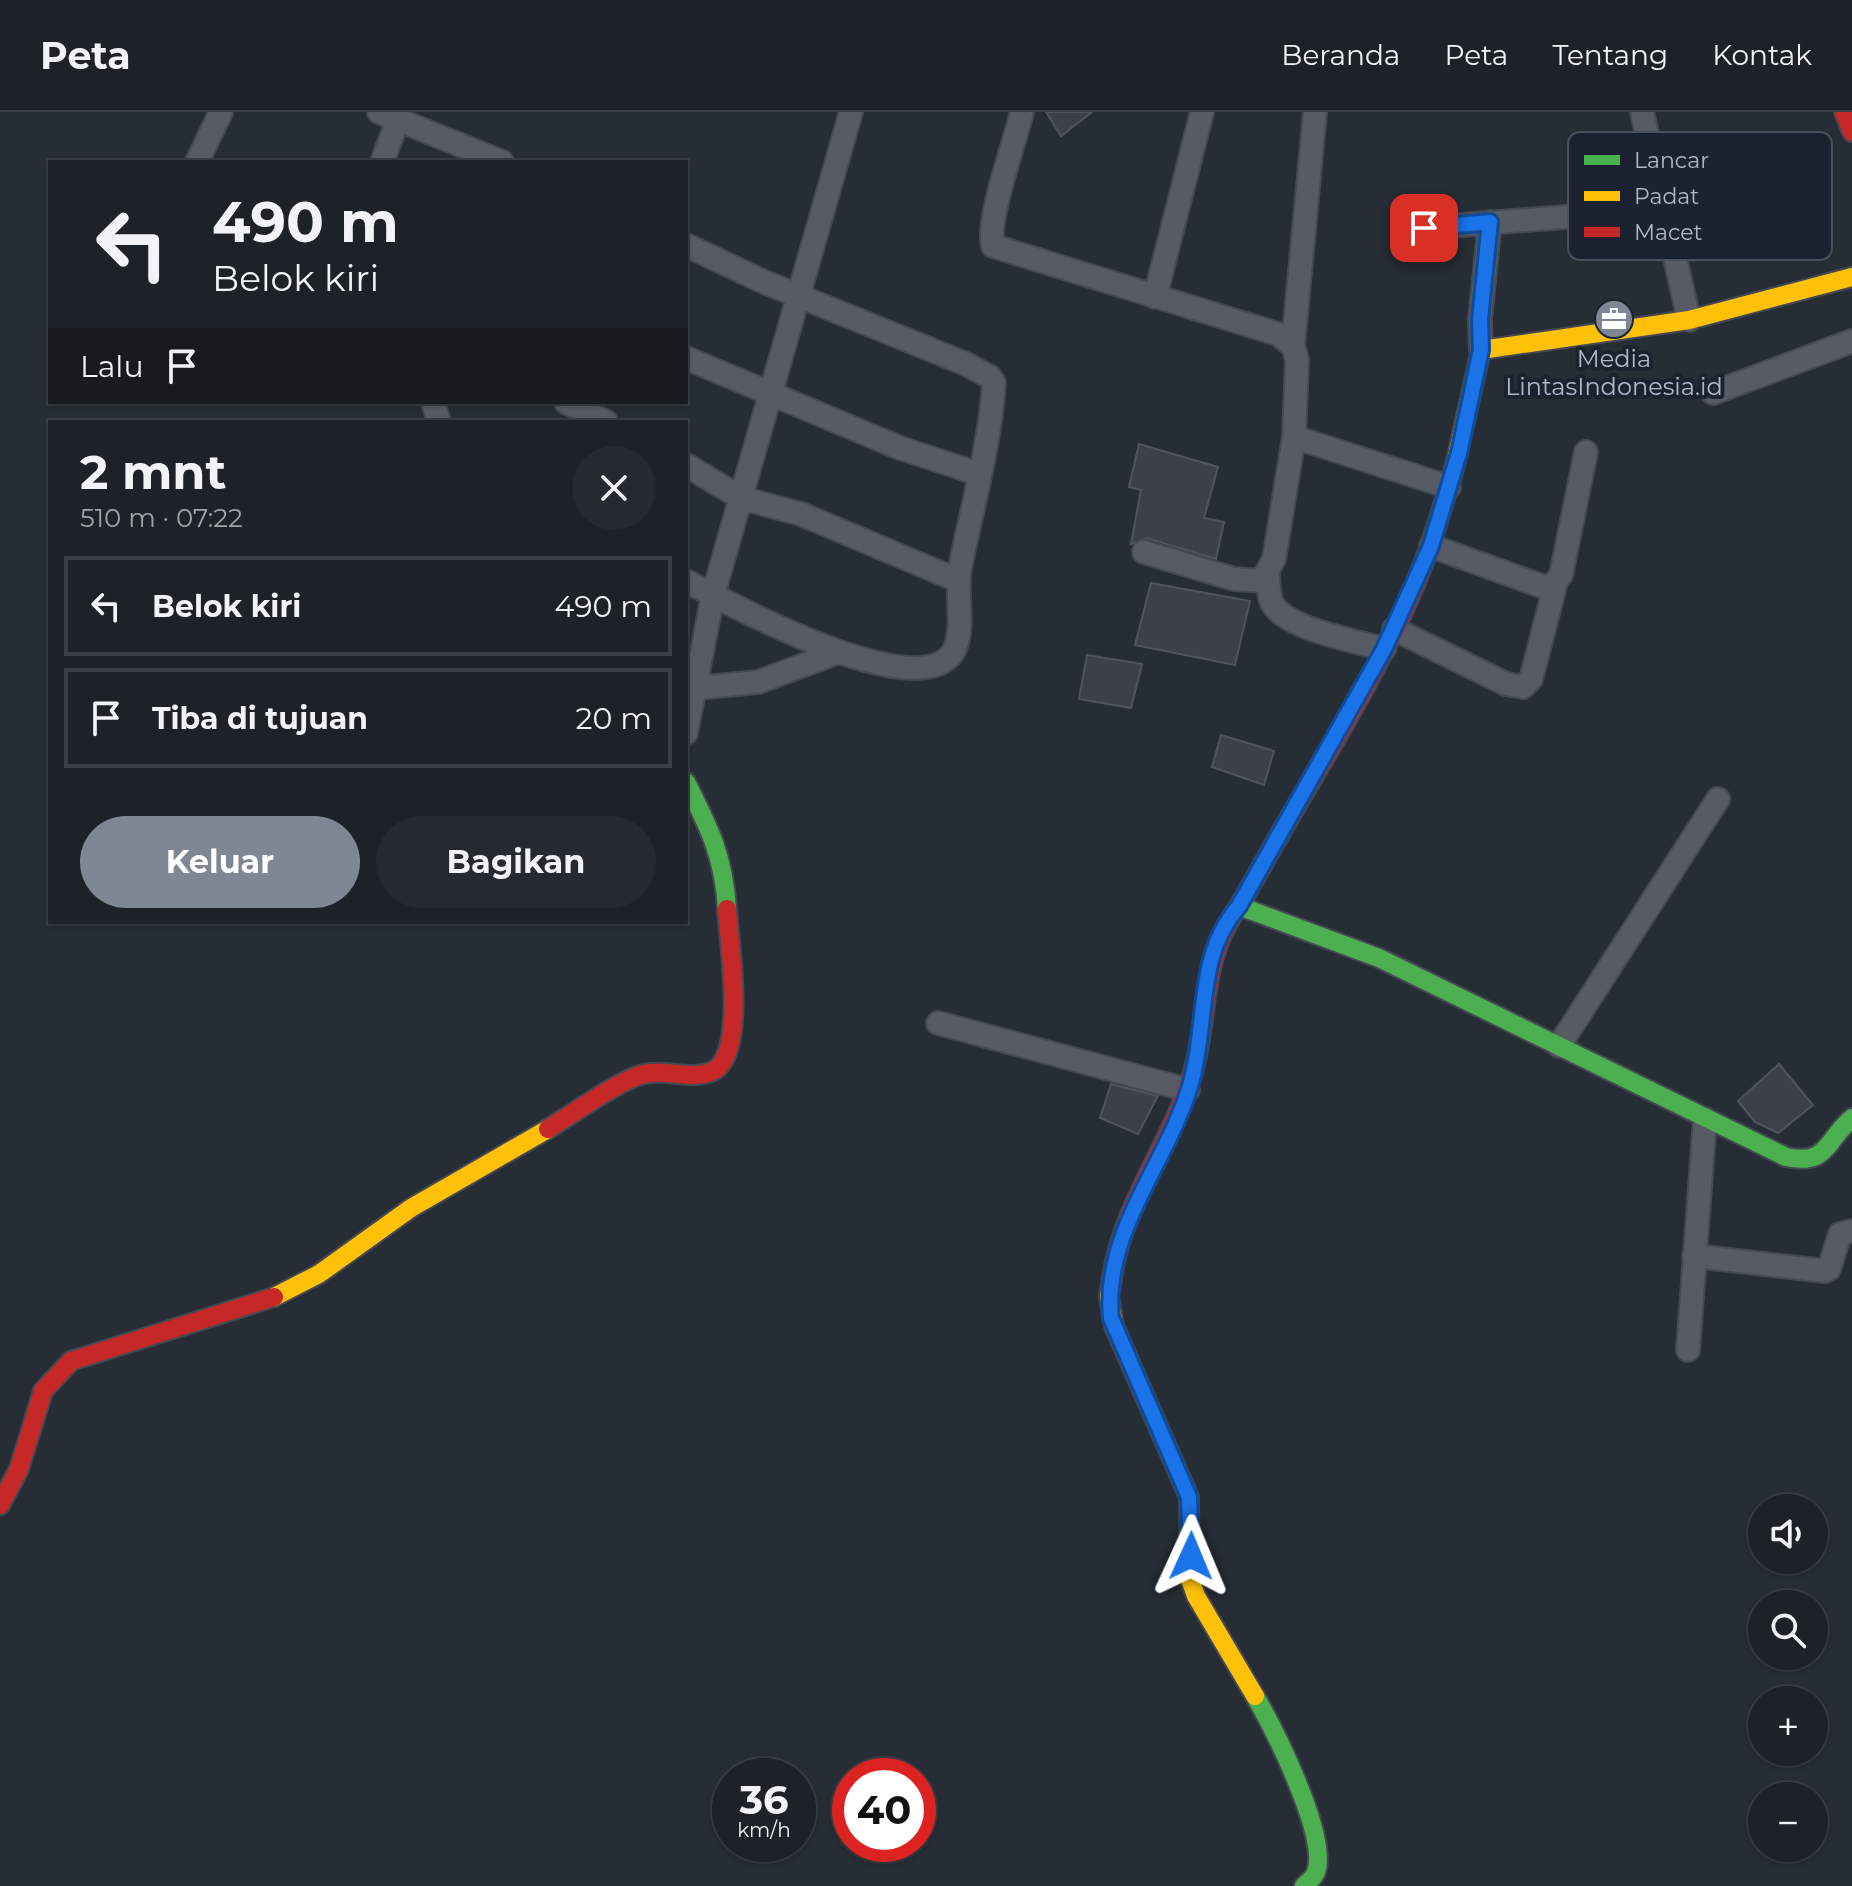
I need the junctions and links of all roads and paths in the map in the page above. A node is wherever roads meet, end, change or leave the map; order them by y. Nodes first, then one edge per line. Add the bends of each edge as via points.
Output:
1 (221, 112) edge
2 (851, 112) edge
3 (1022, 112) edge
4 (1202, 112) edge
5 (1315, 112) edge
6 (1642, 112) edge
7 (1844, 112) edge
8 (388, 116) edge
9 (1647, 132) edge
10 (1852, 132) edge
11 (198, 160) edge
12 (382, 160) edge
13 (497, 160) edge
14 (1568, 217) edge
15 (1490, 222) junction
16 (1424, 228) dead end
17 (688, 246) edge
18 (1676, 260) edge
19 (1852, 277) edge
20 (798, 296) junction
21 (1155, 297) junction
22 (1689, 320) junction
23 (1852, 341) edge
24 (1293, 346) junction
25 (1481, 350) junction
26 (688, 359) edge
27 (1713, 393) dead end
28 (770, 395) junction
29 (570, 404) edge
30 (602, 420) edge
31 (1294, 437) junction
32 (1586, 452) dead end
33 (688, 466) edge
34 (979, 474) junction
35 (1449, 487) junction
36 (741, 498) junction
37 (1431, 546) junction
38 (1144, 552) dead end
39 (1268, 576) junction
40 (957, 580) junction
41 (688, 582) edge
42 (1555, 586) junction
43 (713, 595) junction
44 (1389, 639) junction
45 (836, 653) junction
46 (696, 688) junction
47 (688, 724) edge
48 (688, 786) edge
49 (1718, 799) dead end
50 (1239, 906) junction
51 (938, 1023) dead end
52 (1559, 1046) junction
53 (1188, 1090) junction
54 (1852, 1118) edge
55 (1705, 1119) junction
56 (1852, 1231) edge
57 (1694, 1256) junction
58 (1688, 1350) dead end
59 (0, 1505) edge
60 (1304, 1886) edge

1 - 11 street
2 - 20 street
3 - 21 street via 995,212 993,246
4 - 21 street
5 - 24 street
6 - 9 street
7 - 10 street
8 - 12 street
8 - 13 street
14 - 15 street
15 - 16 street
15 - 25 street
17 - 20 street
18 - 22 street
19 - 22 street
20 - 28 street
20 - 34 street via 990,377 992,403
21 - 24 street via 1278,334
22 - 25 street
23 - 27 street
24 - 31 street
25 - 35 street
26 - 28 street
28 - 34 street
28 - 36 street
29 - 30 street
31 - 35 street
31 - 39 street
32 - 42 street
33 - 36 street
34 - 40 street
35 - 37 street
36 - 40 street via 801,514
36 - 43 street
37 - 42 street via 1550,589
37 - 44 street
38 - 39 street via 1234,579 1262,581
39 - 44 street via 1273,605 1283,616 1316,630
40 - 45 street via 957,643 940,663 925,669
41 - 43 street
42 - 44 street via 1531,679 1523,687
43 - 45 street
43 - 46 street
44 - 50 street
45 - 46 street via 758,682
46 - 47 street
48 - 59 street via 725,872 735,1023 731,1049 720,1067 701,1075 642,1074 411,1208 319,1274 260,1304 71,1361 53,1375 31,1415 20,1469
49 - 52 street
50 - 52 street via 1379,958
50 - 53 street via 1213,945
51 - 53 street
52 - 55 street
53 - 60 street via 1127,1225 1111,1291 1111,1318 1189,1497 1190,1579 1199,1604 1270,1715 1299,1787 1318,1861 1316,1875
54 - 55 street via 1823,1154 1806,1163
55 - 57 street
56 - 57 street via 1840,1234 1825,1271
57 - 58 street

